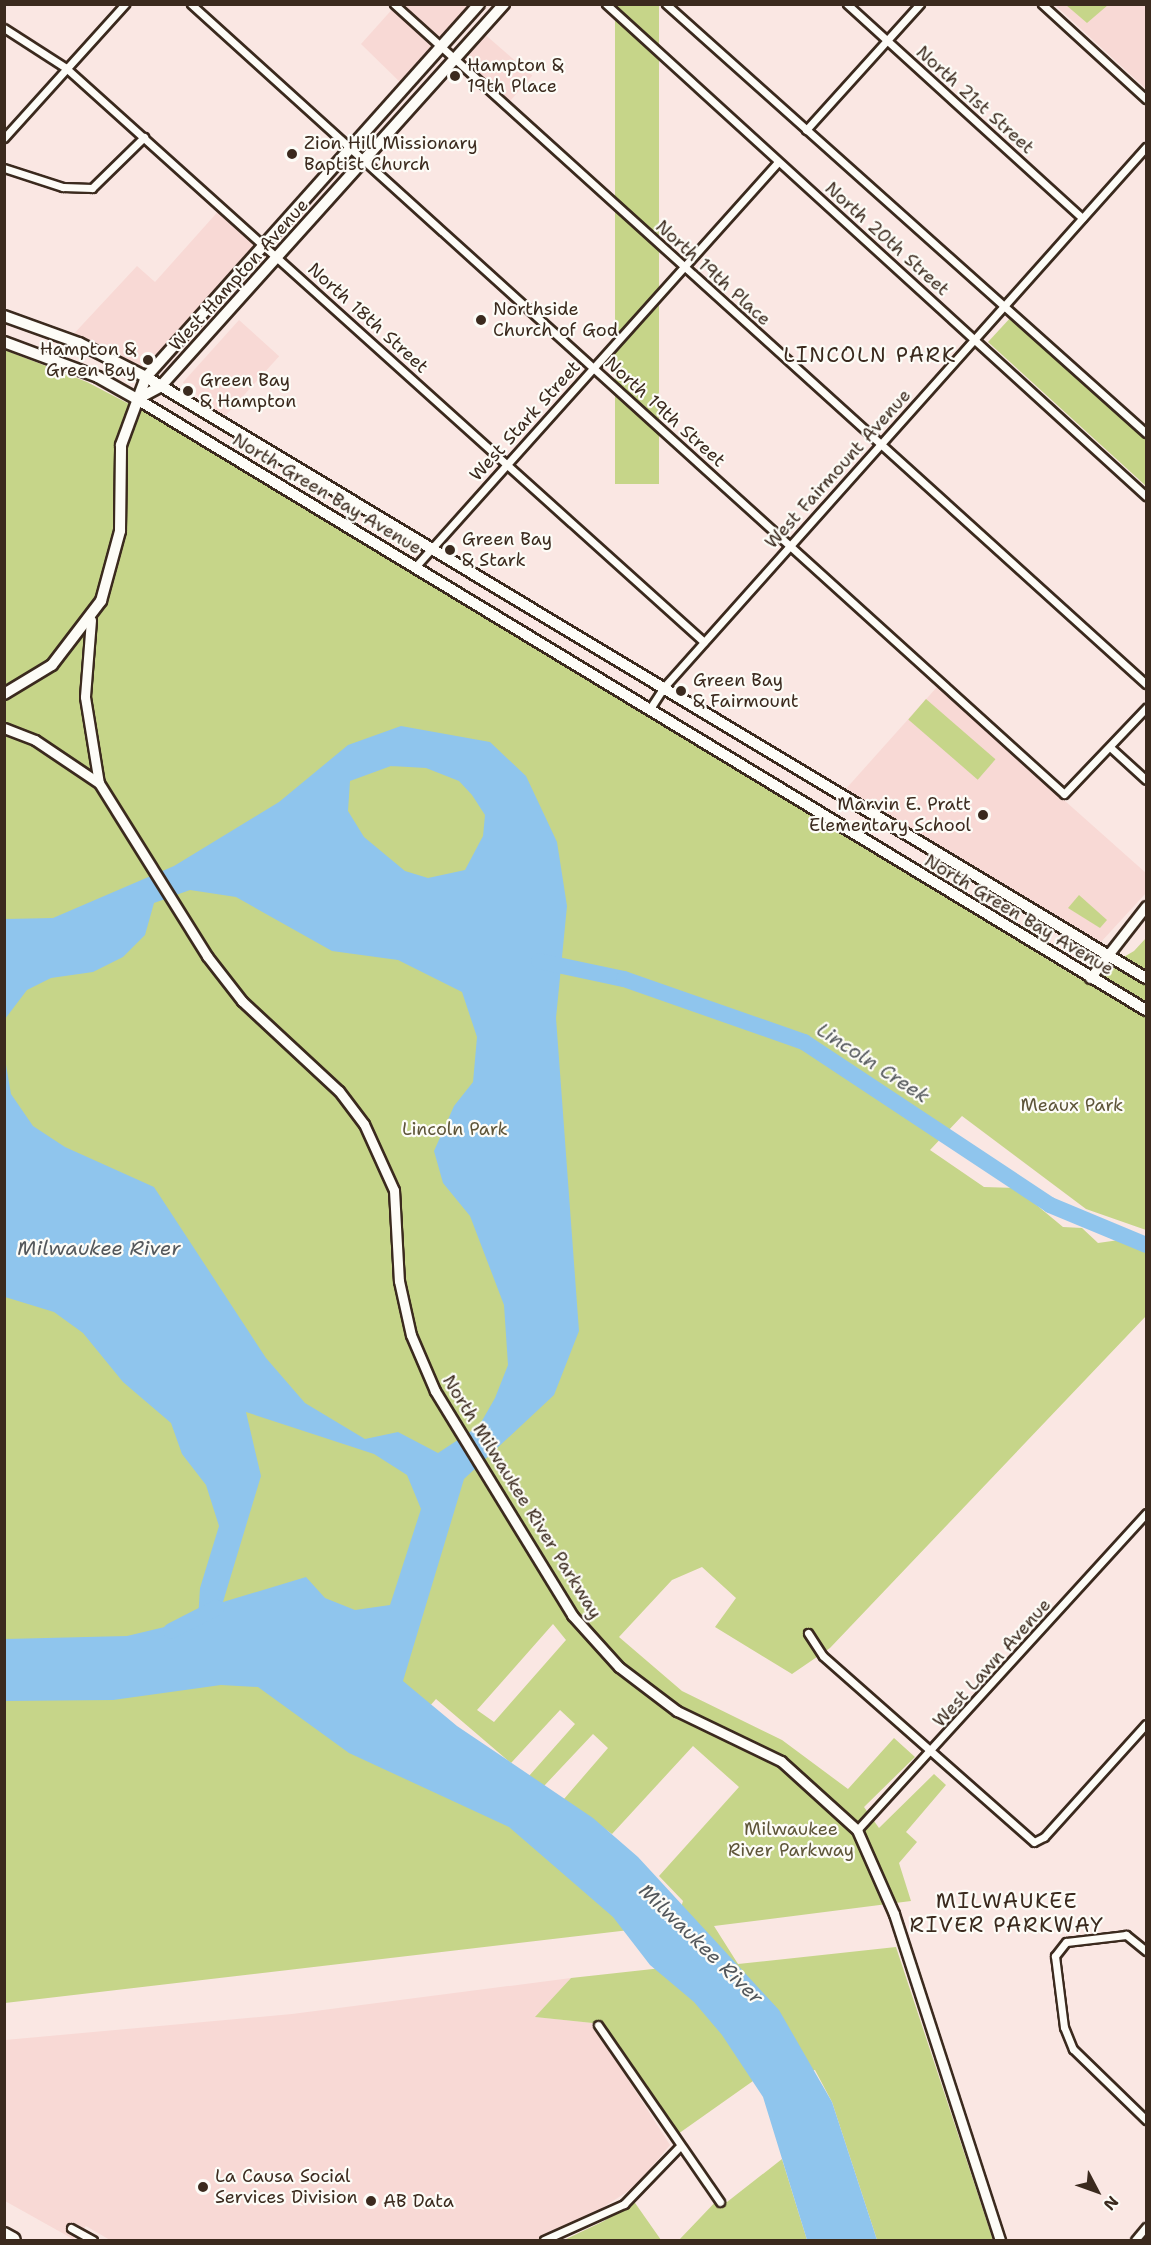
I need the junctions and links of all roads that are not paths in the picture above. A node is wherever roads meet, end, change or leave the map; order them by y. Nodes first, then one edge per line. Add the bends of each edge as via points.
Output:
1 (125, 4) edge
2 (191, 4) edge
3 (394, 4) edge
4 (479, 4) edge
5 (504, 4) edge
6 (606, 4) edge
7 (666, 4) edge
8 (847, 4) edge
9 (920, 4) edge
10 (1042, 4) edge
11 (4, 28) edge
12 (888, 41) junction
13 (441, 47) junction
14 (455, 60) junction
15 (66, 69) junction
16 (1146, 99) edge
17 (806, 130) junction
18 (144, 137) junction
19 (4, 138) edge
20 (1146, 147) edge
21 (350, 149) junction
22 (363, 161) junction
23 (778, 162) junction
24 (4, 168) edge
25 (1082, 218) junction
26 (264, 245) junction
27 (278, 256) junction
28 (684, 267) junction
29 (1003, 306) junction
30 (4, 316) edge
31 (974, 339) junction
32 (4, 342) edge
33 (594, 367) junction
34 (146, 376) junction
35 (160, 387) junction
36 (137, 399) junction
37 (1146, 433) edge
38 (880, 445) junction
39 (506, 465) junction
40 (1146, 496) edge
41 (790, 545) junction
42 (431, 549) junction
43 (416, 566) junction
44 (91, 620) junction
45 (704, 642) junction
46 (1146, 684) edge
47 (664, 687) junction
48 (4, 694) edge
49 (651, 707) junction
50 (1146, 708) edge
51 (4, 728) edge
52 (1111, 748) junction
53 (1146, 780) edge
54 (99, 783) junction
55 (1146, 906) edge
56 (1105, 954) junction
57 (1090, 978) junction
58 (1146, 978) edge
59 (1146, 1010) edge
60 (1146, 1513) edge
61 (808, 1633) dead end
62 (1146, 1724) edge
63 (931, 1755) junction
64 (857, 1830) junction
65 (1146, 1951) edge
66 (598, 2025) dead end
67 (1146, 2120) edge
68 (680, 2146) junction
69 (720, 2202) dead end
70 (71, 2228) dead end
71 (1146, 2228) edge
72 (4, 2235) edge
73 (13, 2241) edge
74 (93, 2241) edge
75 (544, 2241) edge
76 (1000, 2241) edge
77 (1135, 2241) edge

1 - 15 street
2 - 21 street, North 19th Street
3 - 13 street, North 19th Place
4 - 13 main road, West Hampton Avenue
5 - 14 main road, West Hampton Avenue
6 - 23 street, North 20th Street
7 - 17 street, North 20th Street
8 - 12 street, North 21st Street
9 - 12 street
10 - 16 street
11 - 15 street, North 18th Street
12 - 17 street
12 - 25 street, North 21st Street
13 - 14 street, North 19th Place
13 - 21 main road, West Hampton Avenue
14 - 22 main road, West Hampton Avenue
14 - 28 street, North 19th Place
15 - 18 street, North 18th Street
15 - 19 street
17 - 29 street, North 20th Street
18 - 24 street via 92,188 63,187
18 - 26 street, North 18th Street
20 - 25 street, West Fairmount Avenue
21 - 22 street, North 19th Street
21 - 26 main road, West Hampton Avenue
22 - 27 main road, West Hampton Avenue
22 - 33 street, North 19th Street
23 - 28 street, West Stark Street
23 - 31 street, North 20th Street
25 - 29 street, West Fairmount Avenue
26 - 27 street, North 18th Street
26 - 34 main road, West Hampton Avenue
27 - 35 main road, West Hampton Avenue
27 - 39 street, North 18th Street
28 - 33 street, West Stark Street
28 - 38 street, North 19th Place
29 - 31 street, West Fairmount Avenue
29 - 37 street, North 20th Street
30 - 34 main road, North Green Bay Avenue via 79,343
31 - 38 street, West Fairmount Avenue
31 - 40 street, North 20th Street
32 - 36 main road, North Green Bay Avenue via 98,377
33 - 39 street, West Stark Street
33 - 41 street, North 19th Street
34 - 35 main road, North Green Bay Avenue
34 - 36 main road, West Hampton Avenue
35 - 36 main road, West Hampton Avenue
35 - 42 main road, North Green Bay Avenue
36 - 43 main road, North Green Bay Avenue
36 - 44 main road, West Hampton Avenue via 121,445 120,531 113,568
38 - 41 street, West Fairmount Avenue
38 - 46 street, North 19th Place
39 - 42 street, West Stark Street
39 - 45 street, North 18th Street
41 - 45 street, West Fairmount Avenue
41 - 52 street, North 19th Street via 1064,794
42 - 43 street, West Stark Street
42 - 47 main road, North Green Bay Avenue
43 - 49 main road, North Green Bay Avenue
44 - 48 main road, West Hampton Avenue via 52,665
44 - 54 street, North Milwaukee River Parkway via 85,698
45 - 47 street, West Fairmount Avenue
47 - 49 street, West Fairmount Avenue
47 - 56 main road, North Green Bay Avenue
49 - 57 main road, North Green Bay Avenue
50 - 52 street
51 - 54 street, North Milwaukee River Parkway via 35,740
52 - 53 street
54 - 64 street, North Milwaukee River Parkway via 184,919 242,1001 339,1091 364,1124 394,1190 399,1281 411,1335 455,1424 572,1615 619,1667 677,1711 781,1761
55 - 56 street
56 - 57 street
56 - 58 main road, North Green Bay Avenue
57 - 59 main road, North Green Bay Avenue
60 - 63 street, West Lawn Avenue
61 - 63 street via 823,1656
62 - 63 street via 1044,1837 1034,1842
63 - 64 street, West Lawn Avenue
64 - 76 street, North Milwaukee River Parkway via 894,1914
65 - 67 street via 1126,1935 1057,1947 1064,2027 1073,2049
66 - 68 street
68 - 69 street
68 - 75 street via 624,2204
70 - 74 street
71 - 77 street
72 - 73 highway

